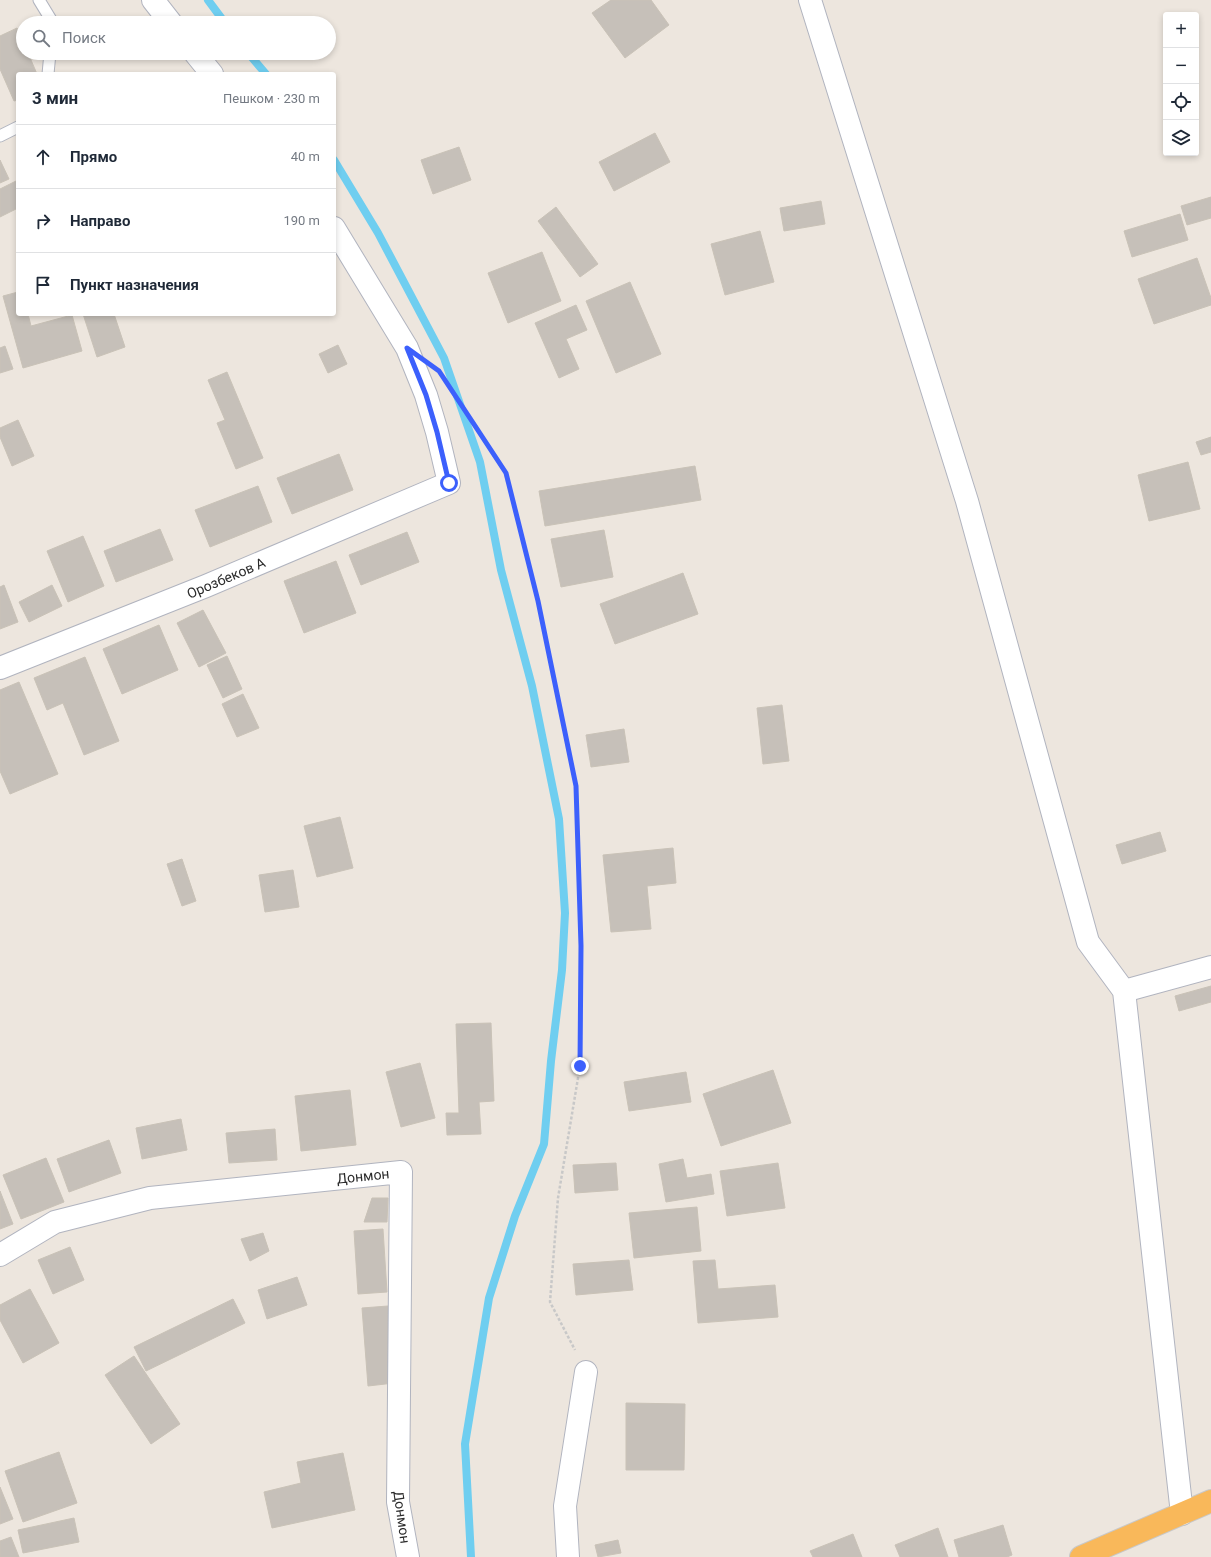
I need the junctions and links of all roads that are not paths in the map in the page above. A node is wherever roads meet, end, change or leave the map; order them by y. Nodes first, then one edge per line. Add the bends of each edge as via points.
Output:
1 (39, 0) edge
2 (153, 0) edge
3 (809, 0) edge
4 (49, 16) edge
5 (166, 16) edge
6 (49, 60) edge
7 (201, 60) edge
8 (48, 72) edge
9 (210, 72) edge
10 (16, 128) edge
11 (0, 136) edge
12 (336, 231) edge
13 (0, 668) edge
14 (1211, 967) edge
15 (1124, 991) junction
16 (0, 1255) edge
17 (586, 1372) road end
18 (1211, 1502) edge
19 (1182, 1514) junction
20 (408, 1557) edge
21 (568, 1557) edge
22 (1081, 1557) edge

1 - 4 lane
2 - 5 street
3 - 15 street via 967,501 1088,942
6 - 8 lane
7 - 9 street
10 - 11 lane
12 - 13 street, Орозбеков А via 407,348 426,395 449,483 206,586
14 - 15 street
15 - 19 street
16 - 20 street, Донмон via 55,1222 150,1198 401,1172 398,1502
17 - 21 street via 565,1506
18 - 19 highway
19 - 22 highway

